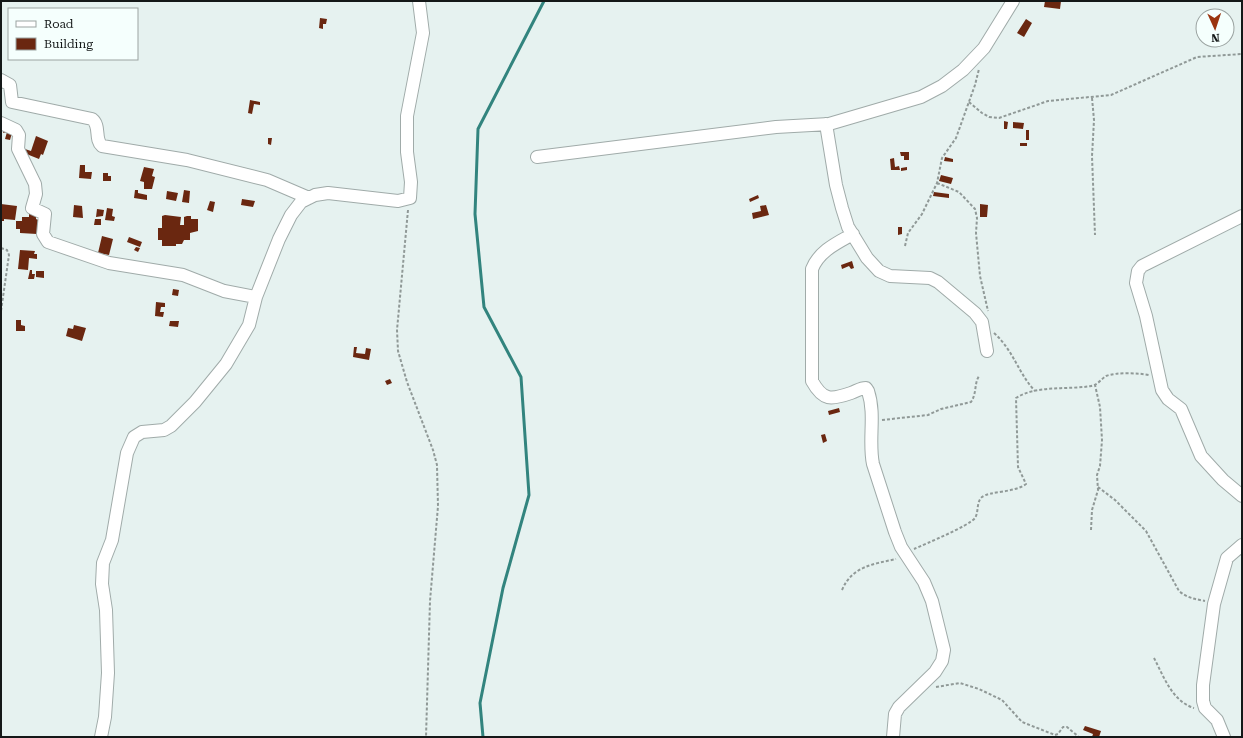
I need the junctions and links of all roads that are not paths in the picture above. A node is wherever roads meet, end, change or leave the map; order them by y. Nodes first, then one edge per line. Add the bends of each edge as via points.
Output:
1 (419, 1) edge
2 (1013, 1) edge
3 (1, 80) edge
4 (6, 92) edge
5 (1, 122) edge
6 (826, 124) junction
7 (537, 157) dead end
8 (309, 198) junction
9 (1242, 216) edge
10 (853, 234) junction
11 (256, 297) junction
12 (987, 351) dead end
13 (1242, 496) edge
14 (1242, 545) edge
15 (102, 737) edge
16 (893, 737) edge
17 (1224, 737) edge

1 - 8 street via 423,33 407,116 410,198 398,201 328,193
2 - 6 street via 984,48 964,70 942,86 921,97
3 - 4 street via 10,85
4 - 8 street via 15,104 92,119 97,125 102,146 187,160 267,180
5 - 11 street via 16,130 19,135 18,149 35,184 36,194 32,208 45,214 43,234 48,242 109,263 183,275 224,291
6 - 7 street via 776,127
6 - 10 street via 836,185 848,227
8 - 11 street via 301,202 290,215
9 - 13 street via 1147,263 1138,271 1136,283 1162,390 1168,399 1181,408 1201,456
10 - 12 street via 867,258 879,271 899,278 930,278 975,314 985,318
10 - 16 street via 828,248 818,257 812,269 812,382 821,396 834,398 866,388 871,399 873,464 895,532 932,601 944,650 942,661 935,672 899,707 895,714
11 - 15 street via 252,318 236,350 195,402 164,430 137,434 127,453 116,524 103,563 108,674
14 - 17 street via 1227,558 1214,604 1203,685 1203,701 1208,712 1217,720

